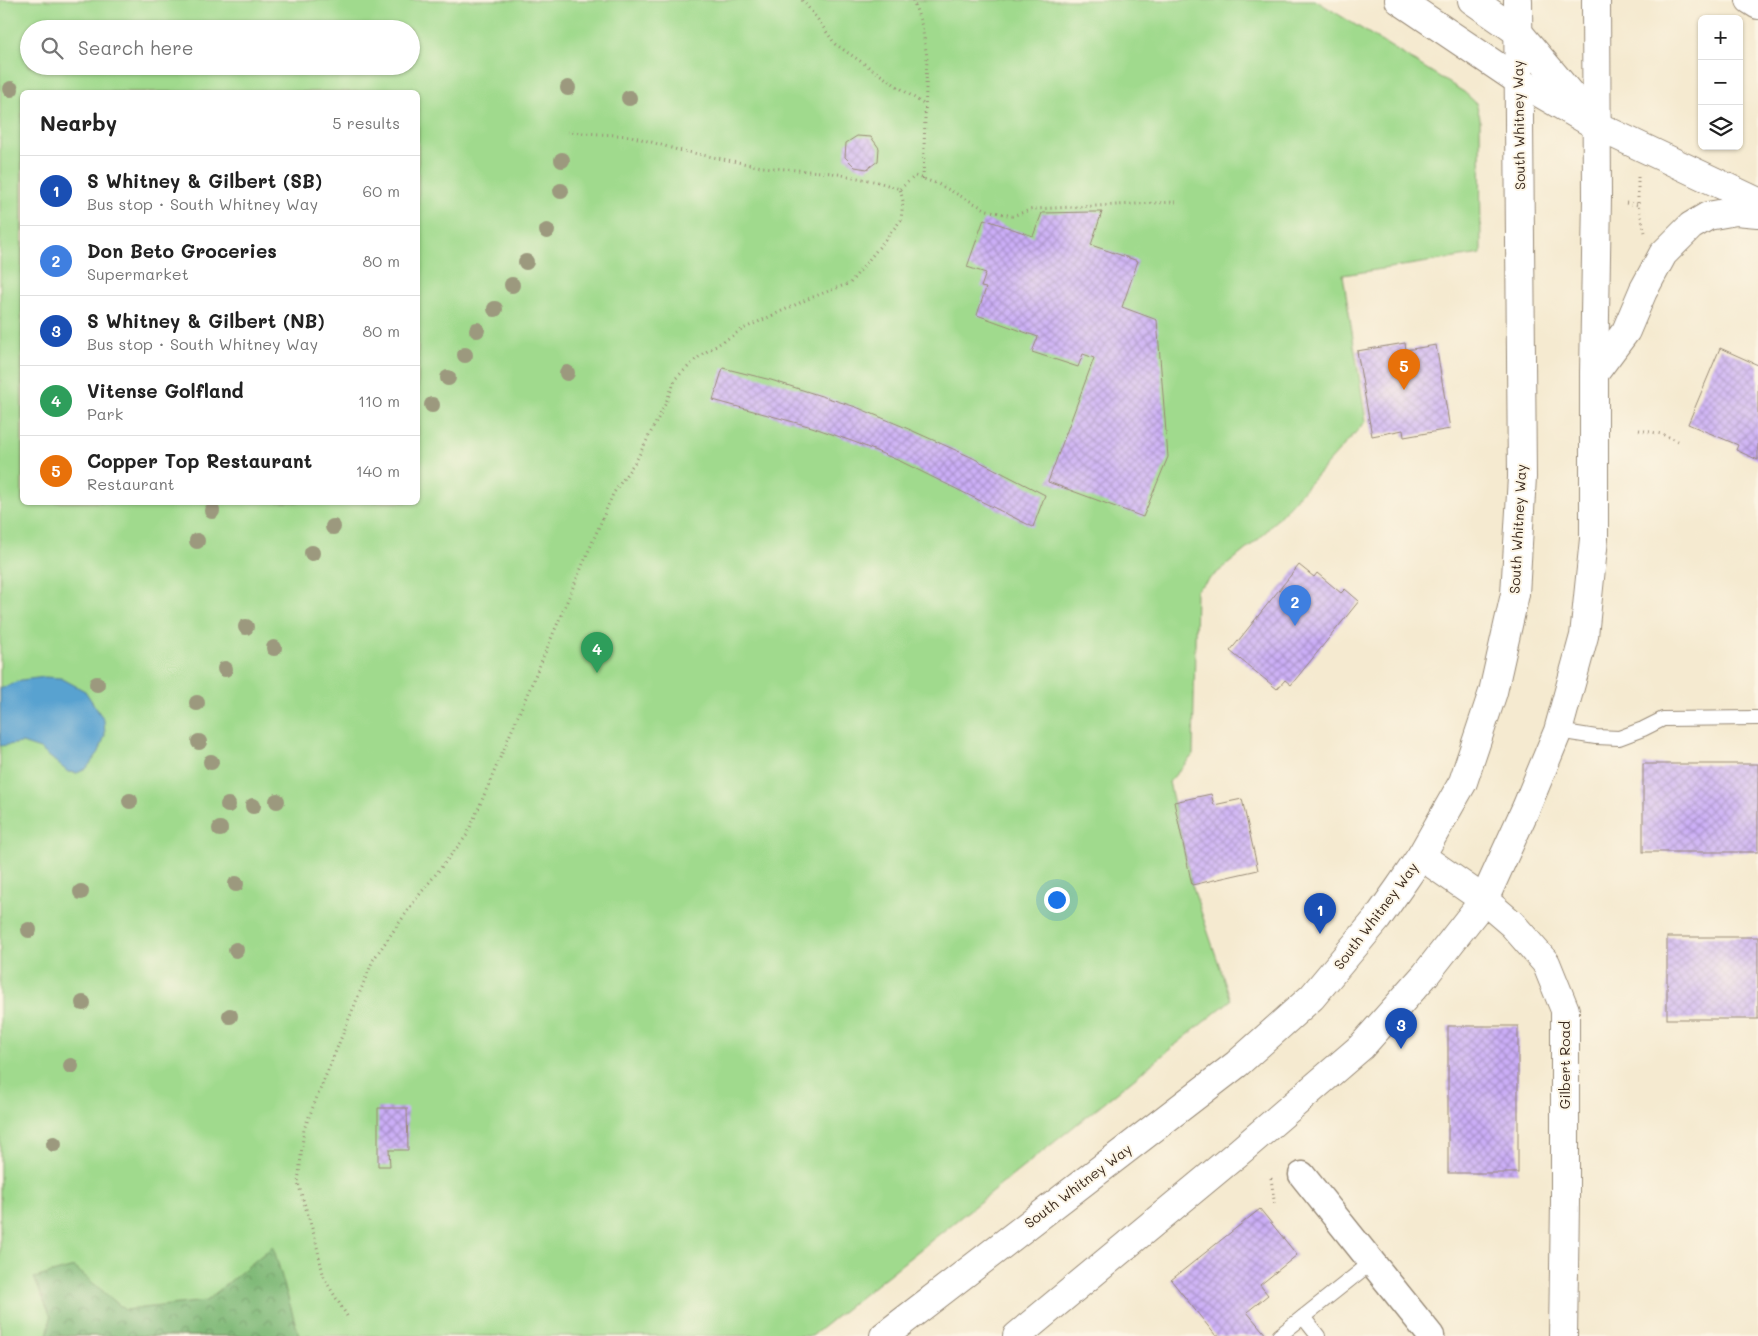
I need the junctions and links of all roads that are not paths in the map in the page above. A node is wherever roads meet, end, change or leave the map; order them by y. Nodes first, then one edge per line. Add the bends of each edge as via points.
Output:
1 (1400, 0) edge
2 (1472, 0) edge
3 (1518, 0) edge
4 (1596, 0) edge
5 (1750, 0) edge
6 (1758, 5) edge
7 (1518, 32) junction
8 (1519, 81) junction
9 (1597, 126) junction
10 (1758, 202) edge
11 (1758, 213) edge
12 (1594, 374) junction
13 (1758, 718) edge
14 (1558, 731) junction
15 (1422, 856) junction
16 (1484, 900) junction
17 (1302, 1175) dead end
18 (1372, 1262) junction
19 (1303, 1317) junction
20 (884, 1336) edge
21 (1018, 1336) edge
22 (1278, 1336) edge
23 (1318, 1336) edge
24 (1431, 1336) edge
25 (1563, 1336) edge

1 - 8 main road
2 - 7 main road
3 - 7 main road, South Whitney Way
4 - 9 main road
5 - 6 main road
7 - 8 main road, South Whitney Way
7 - 9 main road
8 - 9 main road
8 - 15 main road, South Whitney Way via 1522,477 1515,594 1494,692 1463,782
9 - 10 main road
9 - 12 main road
11 - 12 main road via 1736,211 1708,216 1691,226 1664,254 1626,331
12 - 14 main road via 1594,539 1584,636
13 - 14 lane via 1664,719 1619,738 1596,738
14 - 16 main road
15 - 16 main road, Gilbert Road
15 - 20 main road, South Whitney Way via 1377,919 1312,997 1237,1064
16 - 21 main road via 1426,974 1361,1047
16 - 25 main road, Gilbert Road via 1512,924 1546,963 1565,1010
17 - 18 street
18 - 19 lane
18 - 24 street
19 - 22 lane
19 - 23 lane

